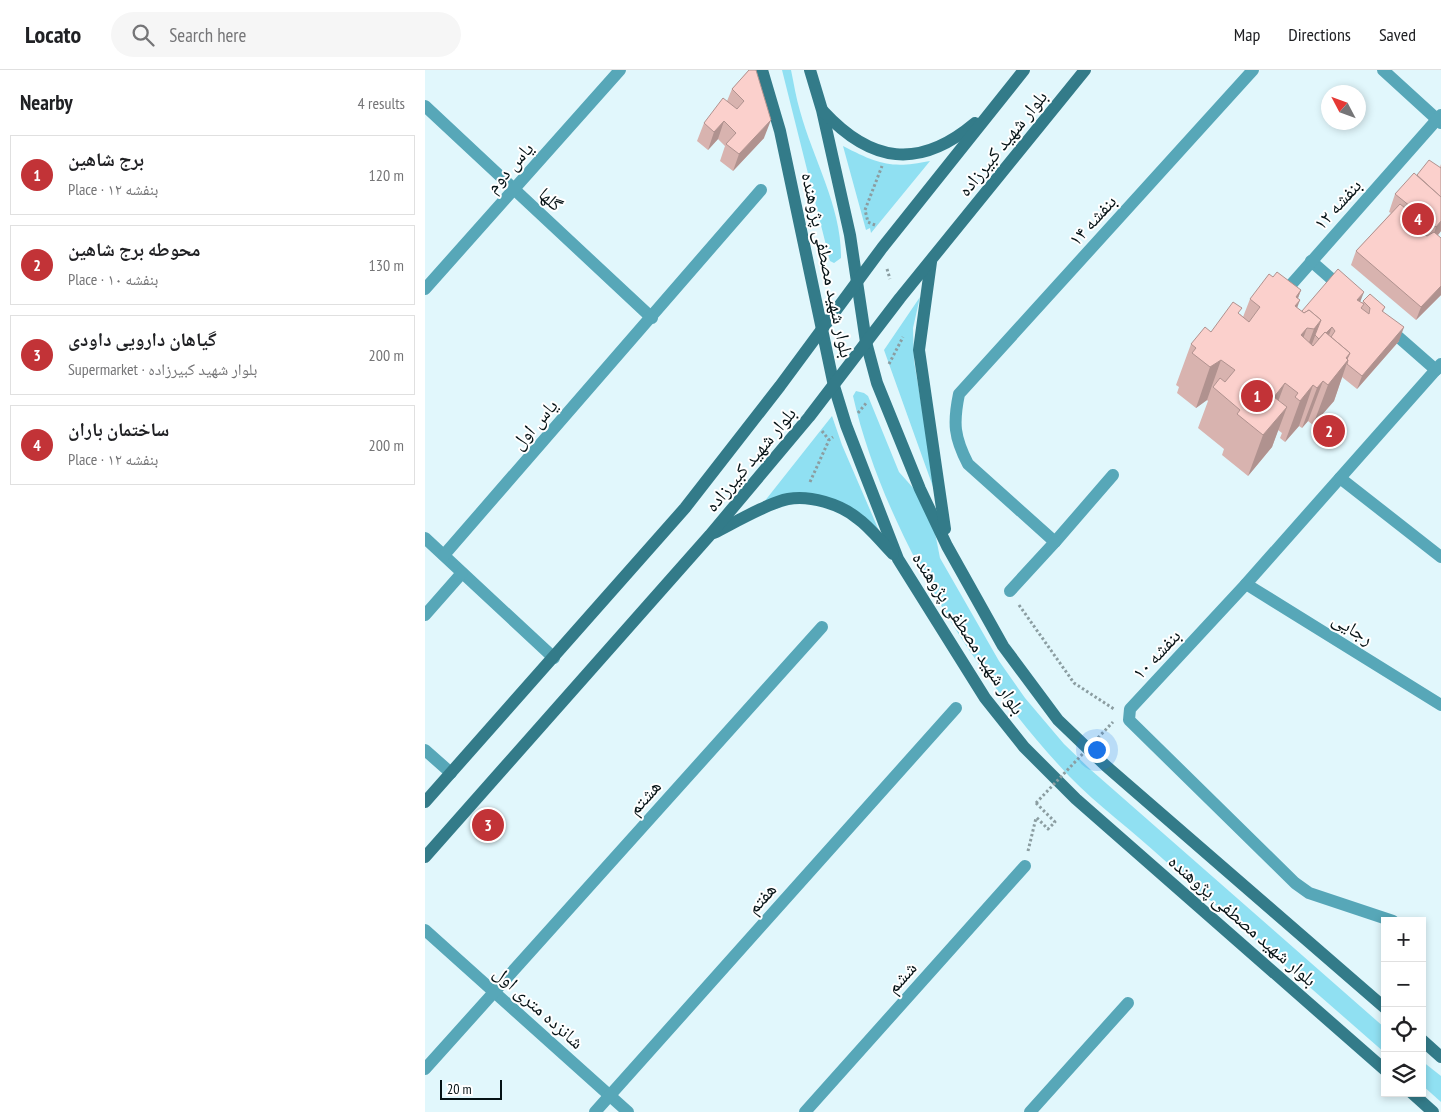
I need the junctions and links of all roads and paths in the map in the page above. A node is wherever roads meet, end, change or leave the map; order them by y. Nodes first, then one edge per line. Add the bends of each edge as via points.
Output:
1 (620, 70) edge
2 (762, 70) edge
3 (810, 70) edge
4 (1025, 70) edge
5 (1085, 70) edge
6 (1253, 70) edge
7 (1383, 70) edge
8 (997, 104) junction
9 (425, 106) edge
10 (822, 110) junction
11 (1440, 119) edge
12 (882, 166) dead end
13 (513, 190) junction
14 (761, 190) dead end
15 (875, 225) dead end
16 (931, 260) junction
17 (1311, 261) junction
18 (887, 266) dead end
19 (890, 278) dead end
20 (857, 280) junction
21 (425, 289) edge
22 (1351, 296) edge
23 (1274, 304) edge
24 (652, 318) junction
25 (1380, 321) edge
26 (822, 329) junction
27 (907, 329) dead end
28 (866, 342) junction
29 (890, 363) dead end
30 (1439, 367) edge
31 (834, 386) junction
32 (869, 400) dead end
33 (858, 413) dead end
34 (822, 431) dead end
35 (834, 436) dead end
36 (829, 440) junction
37 (1113, 475) dead end
38 (1340, 478) junction
39 (807, 490) dead end
40 (710, 535) junction
41 (425, 538) edge
42 (1055, 542) junction
43 (947, 546) junction
44 (444, 556) junction
45 (1441, 557) edge
46 (898, 559) junction
47 (462, 573) junction
48 (1246, 584) junction
49 (1010, 592) joint
50 (425, 615) edge
51 (822, 627) dead end
52 (554, 658) junction
53 (1105, 701) dead end
54 (1441, 705) edge
55 (956, 708) dead end
56 (1113, 722) dead end
57 (425, 750) edge
58 (451, 773) junction
59 (425, 802) edge
60 (425, 857) edge
61 (1025, 866) joint
62 (1381, 917) edge
63 (425, 930) edge
64 (494, 992) junction
65 (1128, 1003) dead end
66 (1384, 1007) edge
67 (1426, 1044) edge
68 (1441, 1057) edge
69 (1381, 1066) edge
70 (425, 1069) edge
71 (610, 1096) junction
72 (1416, 1097) edge
73 (595, 1112) edge
74 (628, 1112) edge
75 (805, 1112) edge
76 (1030, 1112) edge
77 (1433, 1112) edge

1 - 13 street, یاس دوم
2 - 26 main road, بلوار شهید مصطفی پژوهنده via 780,131
3 - 10 main road, بلوار شهید مصطفی پژوهنده
4 - 8 main road, بلوار شهید کبیرزاده
5 - 16 main road, بلوار شهید کبیرزاده
6 - 42 street, بنفشه ۱۴ via 959,394 955,431 968,464
7 - 11 street
8 - 10 main road via 961,135 934,150 903,154 870,149 856,142
8 - 20 main road, بلوار شهید کبیرزاده
9 - 13 street, گلها
10 - 20 main road, بلوار شهید مصطفی پژوهنده
11 - 17 street, بنفشه ۱۲
12 - 15 path via 865,210 868,222
13 - 21 street, یاس دوم
13 - 24 street, گلها
14 - 24 street, یاس اول
16 - 28 main road, بلوار شهید کبیرزاده
16 - 43 main road via 919,350
17 - 22 street
17 - 23 street, بنفشه ۱۲
18 - 19 path
20 - 26 main road, بلوار شهید کبیرزاده
20 - 28 main road, بلوار شهید مصطفی پژوهنده
24 - 44 street, یاس اول
25 - 30 street
26 - 31 main road, بلوار شهید مصطفی پژوهنده
26 - 52 main road, بلوار شهید کبیرزاده via 685,508
27 - 29 path
28 - 31 main road, بلوار شهید کبیرزاده
28 - 43 main road, بلوار شهید مصطفی پژوهنده via 877,383
30 - 38 street, بنفشه ۱۰
31 - 40 main road, بلوار شهید کبیرزاده
31 - 46 main road, بلوار شهید مصطفی پژوهنده
32 - 33 path
34 - 36 path
35 - 36 path
36 - 39 path
37 - 42 street
38 - 45 street
38 - 48 street, بنفشه ۱۰
40 - 46 main road via 788,499 805,500 831,504 851,514
40 - 60 main road, بلوار شهید کبیرزاده
41 - 44 street
42 - 49 street
43 - 66 main road, بلوار شهید مصطفی پژوهنده via 1003,646 1058,720 1106,766
44 - 47 street
46 - 69 main road, بلوار شهید مصطفی پژوهنده via 985,698 1024,747 1076,799
47 - 50 street
47 - 52 street
48 - 54 street, رجایی
48 - 62 street, بنفشه ۱۰ via 1130,709 1129,720 1295,883 1309,893
49 - 53 path via 1074,683
51 - 64 street, هشتم
52 - 58 main road, بلوار شهید کبیرزاده
55 - 71 street, هفتم
56 - 61 path, bridge via 1036,803 1055,822 1048,829 1036,817
57 - 58 street
58 - 59 main road, بلوار شهید کبیرزاده
61 - 75 street, ششم
63 - 64 street, شانزده متری اول
64 - 70 street, هشتم
64 - 71 street, شانزده متری اول
65 - 76 street
67 - 68 main road
71 - 73 street, هفتم
71 - 74 street, شانزده متری اول
72 - 77 main road

